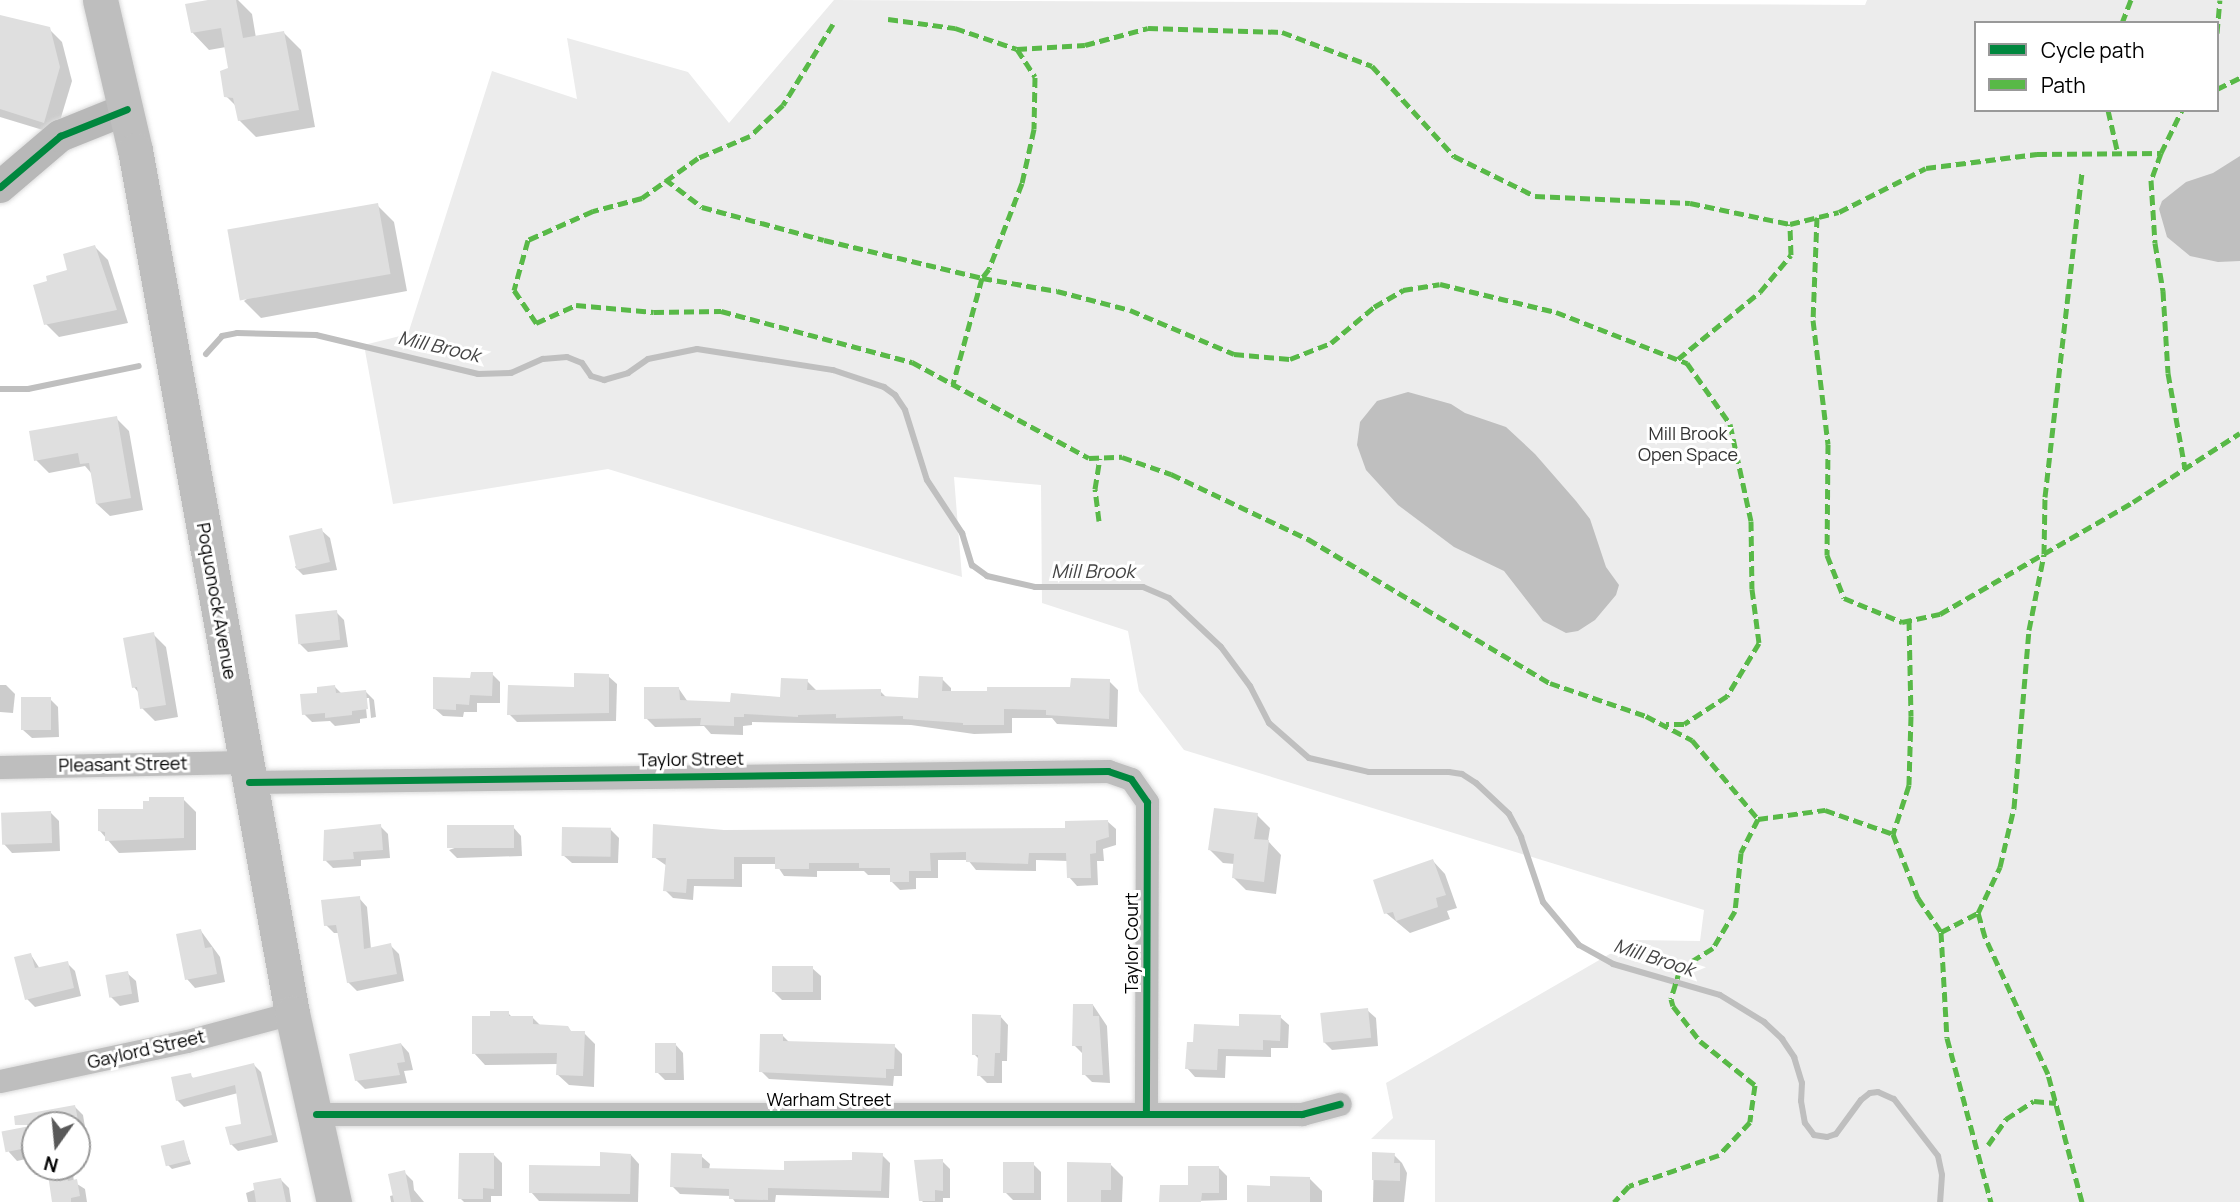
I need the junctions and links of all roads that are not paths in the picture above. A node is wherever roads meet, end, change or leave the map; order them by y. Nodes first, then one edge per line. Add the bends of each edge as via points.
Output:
1 (100, 0) edge
2 (127, 109) junction
3 (0, 187) edge
4 (0, 767) edge
5 (247, 772) junction
6 (1131, 779) joint
7 (292, 1013) junction
8 (0, 1082) edge
9 (1340, 1104) dead end
10 (1146, 1113) junction
11 (316, 1114) junction
12 (334, 1202) edge

1 - 2 main road, Poquonock Avenue
2 - 3 street via 60,136
2 - 5 main road, Poquonock Avenue
4 - 5 street, Pleasant Street
5 - 6 street, Taylor Street via 1108,771
5 - 7 main road, Poquonock Avenue
6 - 10 street, Taylor Court via 1147,802
7 - 8 street, Gaylord Street
7 - 11 main road, Poquonock Avenue
9 - 10 street, Warham Street via 1302,1114
10 - 11 street, Warham Street
11 - 12 main road, Poquonock Avenue

